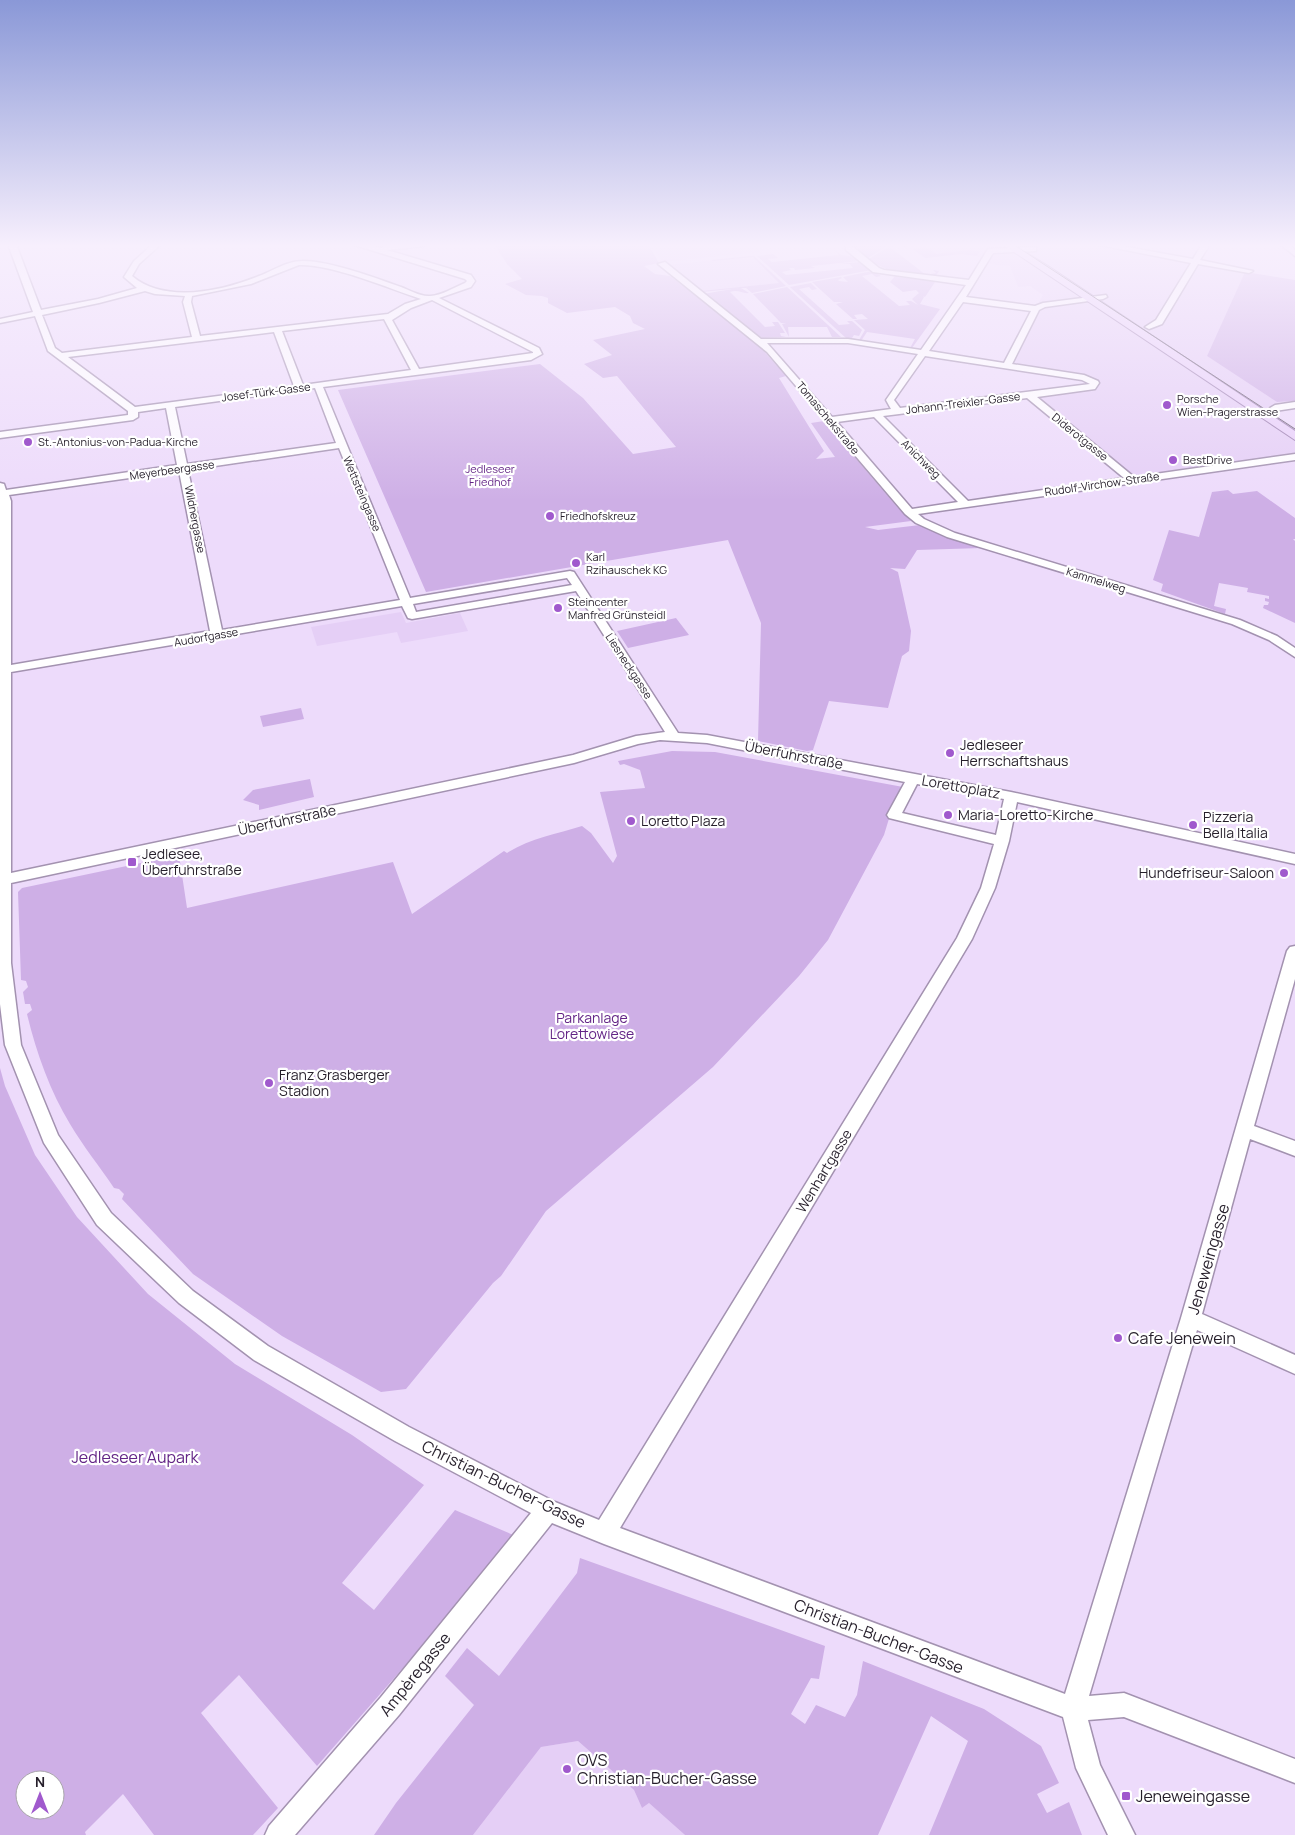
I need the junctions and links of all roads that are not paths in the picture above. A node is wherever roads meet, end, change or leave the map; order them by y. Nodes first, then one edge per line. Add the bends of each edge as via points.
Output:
1 (44, 330) edge
2 (194, 330) edge
3 (277, 330) joint
4 (393, 330) edge
5 (494, 330) edge
6 (746, 330) edge
7 (939, 330) edge
8 (1025, 330) edge
9 (1137, 330) edge
10 (1155, 330) edge
11 (197, 339) junction
12 (761, 341) junction
13 (922, 353) junction
14 (59, 356) junction
15 (1007, 366) junction
16 (416, 372) junction
17 (318, 386) junction
18 (299, 387) junction
19 (1029, 395) junction
20 (1267, 403) junction
21 (170, 405) junction
22 (1295, 405) edge
23 (133, 410) junction
24 (1257, 410) junction
25 (897, 411) junction
26 (876, 414) junction
27 (1288, 416) dead end
28 (830, 420) junction
29 (0, 435) edge
30 (1295, 436) edge
31 (341, 446) junction
32 (1295, 457) edge
33 (184, 468) junction
34 (1131, 479) junction
35 (2, 496) edge
36 (965, 503) junction
37 (909, 512) junction
38 (920, 521) joint
39 (569, 572) joint
40 (578, 587) junction
41 (460, 593) junction
42 (407, 602) junction
43 (466, 606) junction
44 (217, 635) junction
45 (1295, 653) edge
46 (4, 670) junction
47 (3, 699) edge
48 (674, 737) junction
49 (913, 779) junction
50 (2, 788) edge
51 (1011, 796) junction
52 (1002, 841) junction
53 (1295, 859) edge
54 (2, 879) edge
55 (1295, 951) edge
56 (1244, 1129) junction
57 (1295, 1149) edge
58 (1191, 1318) junction
59 (1295, 1365) edge
60 (548, 1510) junction
61 (604, 1533) junction
62 (1073, 1709) junction
63 (1295, 1771) edge
64 (278, 1835) edge
65 (1122, 1835) edge

1 - 14 street via 51,349
2 - 11 street
3 - 11 street
3 - 18 street
4 - 16 street
5 - 16 street, Josef-Türk-Gasse via 536,350 538,354
6 - 12 street, Tomaschekstraße
7 - 13 street
8 - 15 street
9 - 24 main road
10 - 20 main road
11 - 14 street
12 - 13 street via 848,341
12 - 28 street, Tomaschekstraße
13 - 15 street
13 - 25 street via 890,400
14 - 23 street
15 - 19 street, Johann-Treixler-Gasse via 1084,378 1095,384
16 - 17 street, Josef-Türk-Gasse
17 - 18 street, Josef-Türk-Gasse
17 - 31 street, Wettsteingasse
18 - 21 street, Josef-Türk-Gasse
19 - 25 street, Johann-Treixler-Gasse
19 - 34 street, Diderotgasse
20 - 22 street
20 - 24 main road
20 - 27 main road
21 - 23 street, Josef-Türk-Gasse
21 - 33 street, Wildnergasse
23 - 29 street, Josef-Türk-Gasse via 133,417
24 - 30 main road
25 - 26 street, Johann-Treixler-Gasse
26 - 28 street, Johann-Treixler-Gasse
26 - 36 street, Anichweg
28 - 37 street, Tomaschekstraße
31 - 33 street, Meyerbeergasse
31 - 42 street, Wettsteingasse
32 - 34 street, Rudolf-Virchow-Straße
33 - 35 street, Meyerbeergasse
33 - 44 street, Wildnergasse
34 - 36 street, Rudolf-Virchow-Straße
35 - 46 street, Christian-Bucher-Gasse
36 - 37 street, Rudolf-Virchow-Straße
37 - 38 street, Tomaschekstraße
38 - 45 street, Kammelweg via 951,535 1236,622 1273,638
39 - 40 street, Liesneckgasse
39 - 41 street, Audorfgasse
40 - 43 street
40 - 48 street, Liesneckgasse
41 - 42 street, Audorfgasse
41 - 43 street
42 - 43 street via 412,616
42 - 44 street, Audorfgasse
44 - 46 street, Audorfgasse
46 - 47 street, Christian-Bucher-Gasse
47 - 50 street, Christian-Bucher-Gasse
48 - 49 street, Überfuhrstraße via 766,749
48 - 54 street, Überfuhrstraße via 664,744 574,759
49 - 51 street, Lorettoplatz
49 - 52 street, Lorettoplatz via 894,815
50 - 54 street, Christian-Bucher-Gasse
51 - 52 street, Wenhartgasse
51 - 53 street, Lorettoplatz
52 - 61 street, Wenhartgasse via 988,888 964,939
54 - 60 street, Christian-Bucher-Gasse via 3,962 13,1045 50,1138 104,1219 186,1297 261,1353 402,1434
55 - 56 street, Jeneweingasse
56 - 57 street
56 - 58 street, Jeneweingasse
58 - 59 street
58 - 62 street, Jeneweingasse
60 - 61 street, Christian-Bucher-Gasse
60 - 64 street, Ampèregasse via 390,1706
61 - 62 street, Christian-Bucher-Gasse
62 - 63 street, Christian-Bucher-Gasse via 1124,1705
62 - 65 street via 1088,1768

